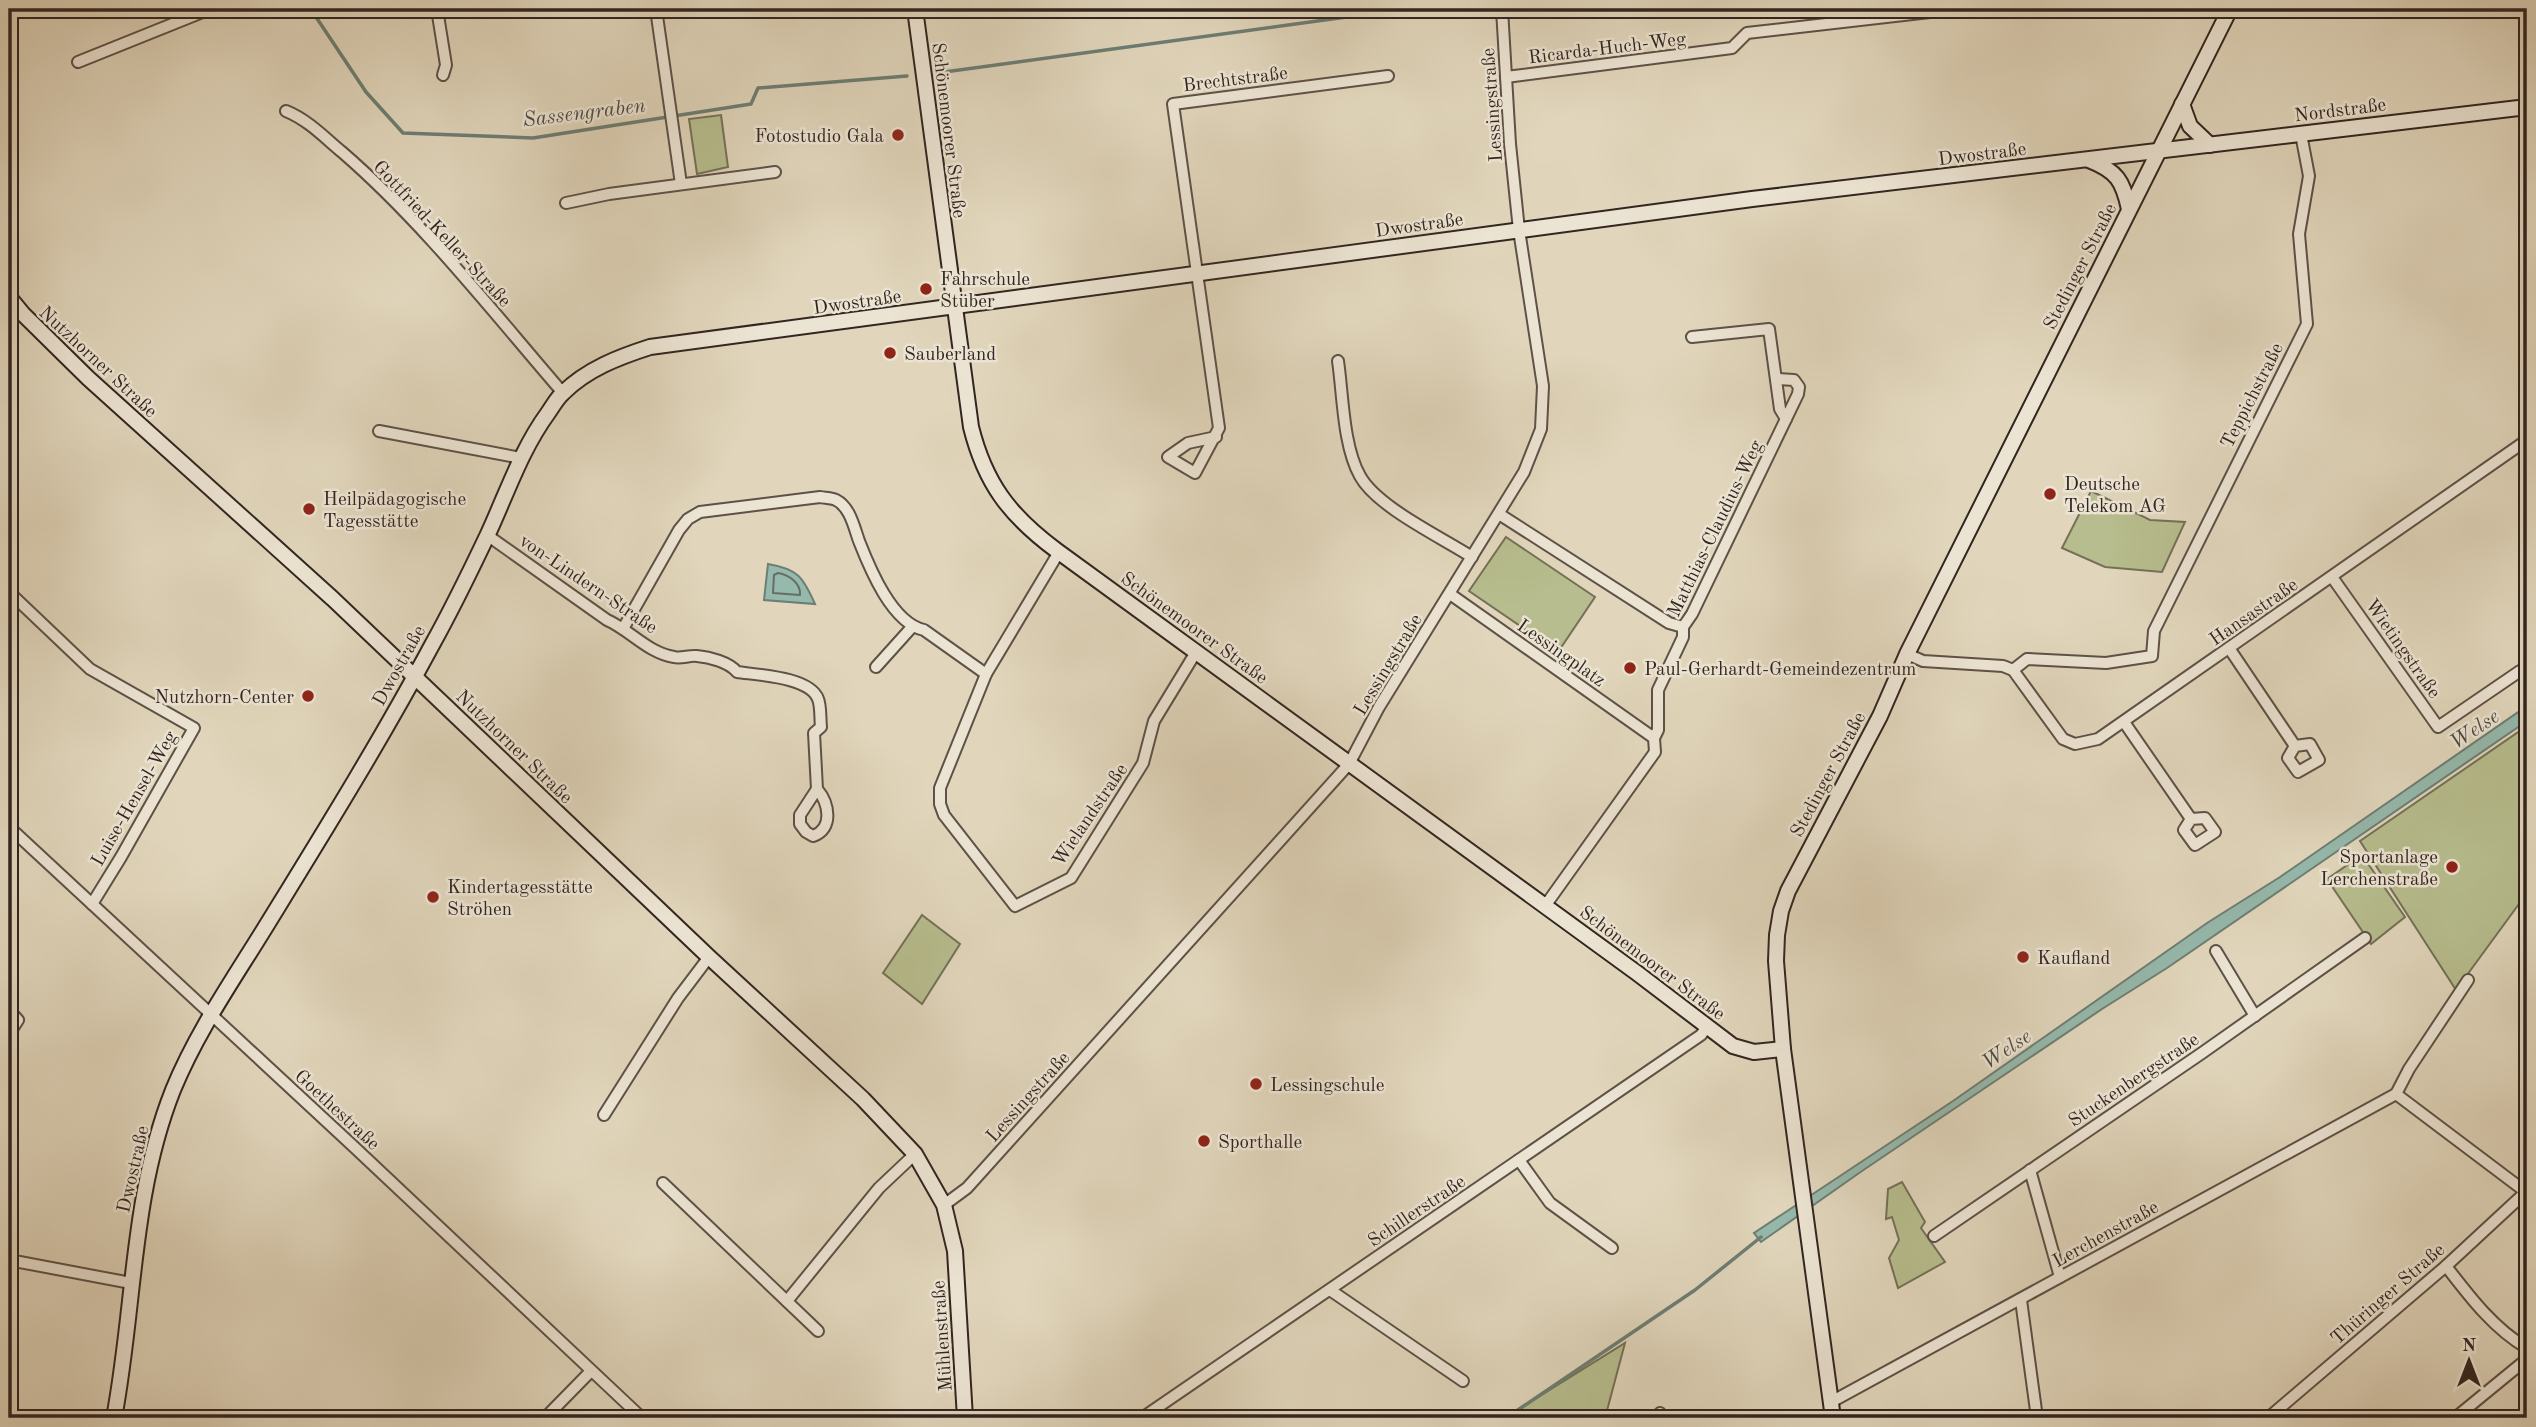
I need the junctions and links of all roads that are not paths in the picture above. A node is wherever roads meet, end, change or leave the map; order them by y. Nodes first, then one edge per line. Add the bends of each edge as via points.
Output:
1 (437, 9) edge
2 (656, 9) edge
3 (915, 9) edge
4 (1502, 9) edge
5 (1956, 9) edge
6 (2230, 9) edge
7 (206, 10) edge
8 (79, 62) dead end
9 (443, 75) dead end
10 (1388, 76) dead end
11 (1506, 77) junction
12 (2182, 104) junction
13 (2527, 107) edge
14 (286, 111) dead end
15 (2301, 134) junction
16 (2210, 145) junction
17 (2158, 152) junction
18 (2089, 160) junction
19 (775, 172) dead end
20 (681, 184) junction
21 (566, 203) dead end
22 (2129, 209) junction
23 (1519, 230) junction
24 (1198, 274) junction
25 (9, 297) edge
26 (954, 307) junction
27 (1692, 337) dead end
28 (1338, 361) dead end
29 (1776, 379) junction
30 (563, 393) junction
31 (1786, 419) junction
32 (379, 431) dead end
33 (1216, 437) dead end
34 (2527, 440) edge
35 (521, 458) junction
36 (1499, 514) junction
37 (487, 535) junction
38 (1059, 552) junction
39 (1472, 557) junction
40 (2332, 577) junction
41 (9, 592) edge
42 (1450, 594) junction
43 (624, 627) junction
44 (912, 627) junction
45 (1683, 627) junction
46 (2229, 648) junction
47 (1196, 652) junction
48 (1907, 654) junction
49 (876, 667) dead end
50 (2013, 670) junction
51 (2520, 671) dead end
52 (986, 674) junction
53 (415, 676) junction
54 (2124, 722) junction
55 (1654, 738) junction
56 (2295, 746) dead end
57 (1349, 764) junction
58 (817, 789) dead end
59 (2191, 819) dead end
60 (9, 827) edge
61 (92, 904) junction
62 (1545, 905) junction
63 (2365, 938) dead end
64 (2216, 951) dead end
65 (709, 957) junction
66 (2468, 979) dead end
67 (9, 1010) edge
68 (212, 1015) junction
69 (2255, 1016) junction
70 (1707, 1027) junction
71 (9, 1034) edge
72 (1783, 1049) junction
73 (2396, 1094) junction
74 (604, 1115) dead end
75 (915, 1154) junction
76 (1519, 1160) junction
77 (2030, 1170) junction
78 (663, 1183) dead end
79 (2527, 1192) edge
80 (944, 1205) junction
81 (1934, 1236) dead end
82 (1612, 1248) dead end
83 (955, 1251) joint
84 (9, 1260) edge
85 (2445, 1266) junction
86 (2060, 1277) junction
87 (131, 1283) junction
88 (1330, 1290) junction
89 (2021, 1300) junction
90 (787, 1301) junction
91 (818, 1331) dead end
92 (2527, 1348) edge
93 (2527, 1359) edge
94 (591, 1371) junction
95 (1463, 1381) dead end
96 (1831, 1402) junction
97 (114, 1418) edge
98 (545, 1418) edge
99 (642, 1418) edge
100 (965, 1418) edge
101 (1142, 1418) edge
102 (1833, 1418) edge
103 (2037, 1418) edge
104 (2268, 1418) edge
105 (2455, 1418) edge

1 - 9 street via 446,65
2 - 20 street
3 - 26 street, Schönemoorer Straße
4 - 11 street, Lessingstraße
5 - 11 street, Ricarda-Huch-Weg via 1747,33 1732,48
6 - 12 street, Stedinger Straße
7 - 8 street
10 - 24 street, Brechtstraße via 1173,104
11 - 23 street, Lessingstraße
12 - 16 street via 2190,127
12 - 17 street, Stedinger Straße
13 - 15 street, Nordstraße
14 - 30 street, Gottfried-Keller-Straße via 301,117 410,218
15 - 16 street, Nordstraße
15 - 50 street, Teppichstraße via 2309,176 2299,234 2306,324 2154,631 2152,656 2106,663 2027,659
16 - 17 street, Nordstraße
17 - 18 street, Dwostraße
17 - 22 street, Stedinger Straße
18 - 22 street via 2117,176
18 - 23 street, Dwostraße
19 - 20 street
20 - 21 street
22 - 48 street, Stedinger Straße
23 - 24 street, Dwostraße
23 - 36 street, Lessingstraße via 1543,386 1541,429 1524,472
24 - 26 street, Dwostraße
24 - 33 street via 1219,428
25 - 53 street, Nutzhorner Straße via 93,383
26 - 30 street, Dwostraße via 650,347 595,369
26 - 38 street, Schönemoorer Straße via 971,427 984,469 1006,506
27 - 29 street via 1769,328
28 - 39 street via 1349,446 1359,476 1375,497
29 - 31 street
29 - 31 street, Matthias-Claudius-Weg via 1794,380 1800,387
30 - 35 street, Dwostraße
31 - 45 street, Matthias-Claudius-Weg
32 - 35 street
34 - 40 street, Hansastraße
35 - 37 street, Dwostraße
36 - 39 street, Lessingstraße
36 - 45 street
37 - 43 street, von-Lindern-Straße via 607,620
37 - 53 street, Dwostraße
38 - 47 street, Schönemoorer Straße
38 - 52 street, Wielandstraße
39 - 42 street, Lessingstraße
40 - 46 street, Hansastraße
40 - 51 street, Wietingstraße via 2438,727
41 - 61 street, Luise-Hensel-Weg via 90,669 194,728
42 - 55 street, Lessingplatz
42 - 57 street, Lessingstraße
43 - 44 street via 688,519 700,512 820,497 836,500 847,510 891,605
43 - 58 street, von-Lindern-Straße via 635,640 675,658 697,656 732,665 737,672 800,682 811,689 819,699 821,727 814,733
44 - 49 street
44 - 52 street
45 - 55 street, Matthias-Claudius-Weg via 1683,637 1658,690
46 - 54 street, Hansastraße
46 - 56 street
47 - 52 street, Wielandstraße via 1154,721 1143,763 1071,878 1015,906 940,804 944,773
47 - 57 street, Schönemoorer Straße
48 - 50 street via 1923,661
48 - 72 street, Stedinger Straße via 1781,911 1776,961
50 - 54 street, Hansastraße via 2063,739 2076,744 2098,739
53 - 65 street, Nutzhorner Straße
53 - 68 street, Dwostraße
54 - 59 street
55 - 62 street, Matthias-Claudius-Weg via 1655,752
57 - 62 street, Schönemoorer Straße
57 - 80 street, Lessingstraße via 967,1188
60 - 61 street, Goethestraße
61 - 68 street, Goethestraße
62 - 70 street, Schönemoorer Straße
63 - 69 street, Stuckenbergstraße
64 - 69 street
65 - 74 street
65 - 75 street, Nutzhorner Straße via 863,1099
66 - 73 street
67 - 71 street via 18,1020
68 - 87 street, Dwostraße via 174,1090 148,1167
68 - 94 street, Goethestraße
69 - 77 street, Stuckenbergstraße
70 - 72 street, Schönemoorer Straße via 1743,1050
70 - 76 street, Schillerstraße
72 - 96 street, Stedinger Straße
73 - 79 street
73 - 86 street, Lerchenstraße
75 - 80 street, Nutzhorner Straße
75 - 90 street via 879,1188
76 - 82 street via 1550,1203
76 - 88 street, Schillerstraße
77 - 81 street, Stuckenbergstraße
77 - 86 street
78 - 90 street
79 - 85 street, Thüringer Straße
80 - 83 street, Nutzhorner Straße
83 - 100 street, Mühlenstraße
84 - 87 street
85 - 92 street via 2477,1306
85 - 104 street, Thüringer Straße
86 - 89 street, Lerchenstraße
87 - 97 street, Dwostraße
88 - 95 street
88 - 101 street, Schillerstraße
89 - 96 street, Lerchenstraße
89 - 103 street
90 - 91 street
93 - 105 street
94 - 98 street
94 - 99 street, Goethestraße
96 - 102 street, Stedinger Straße

